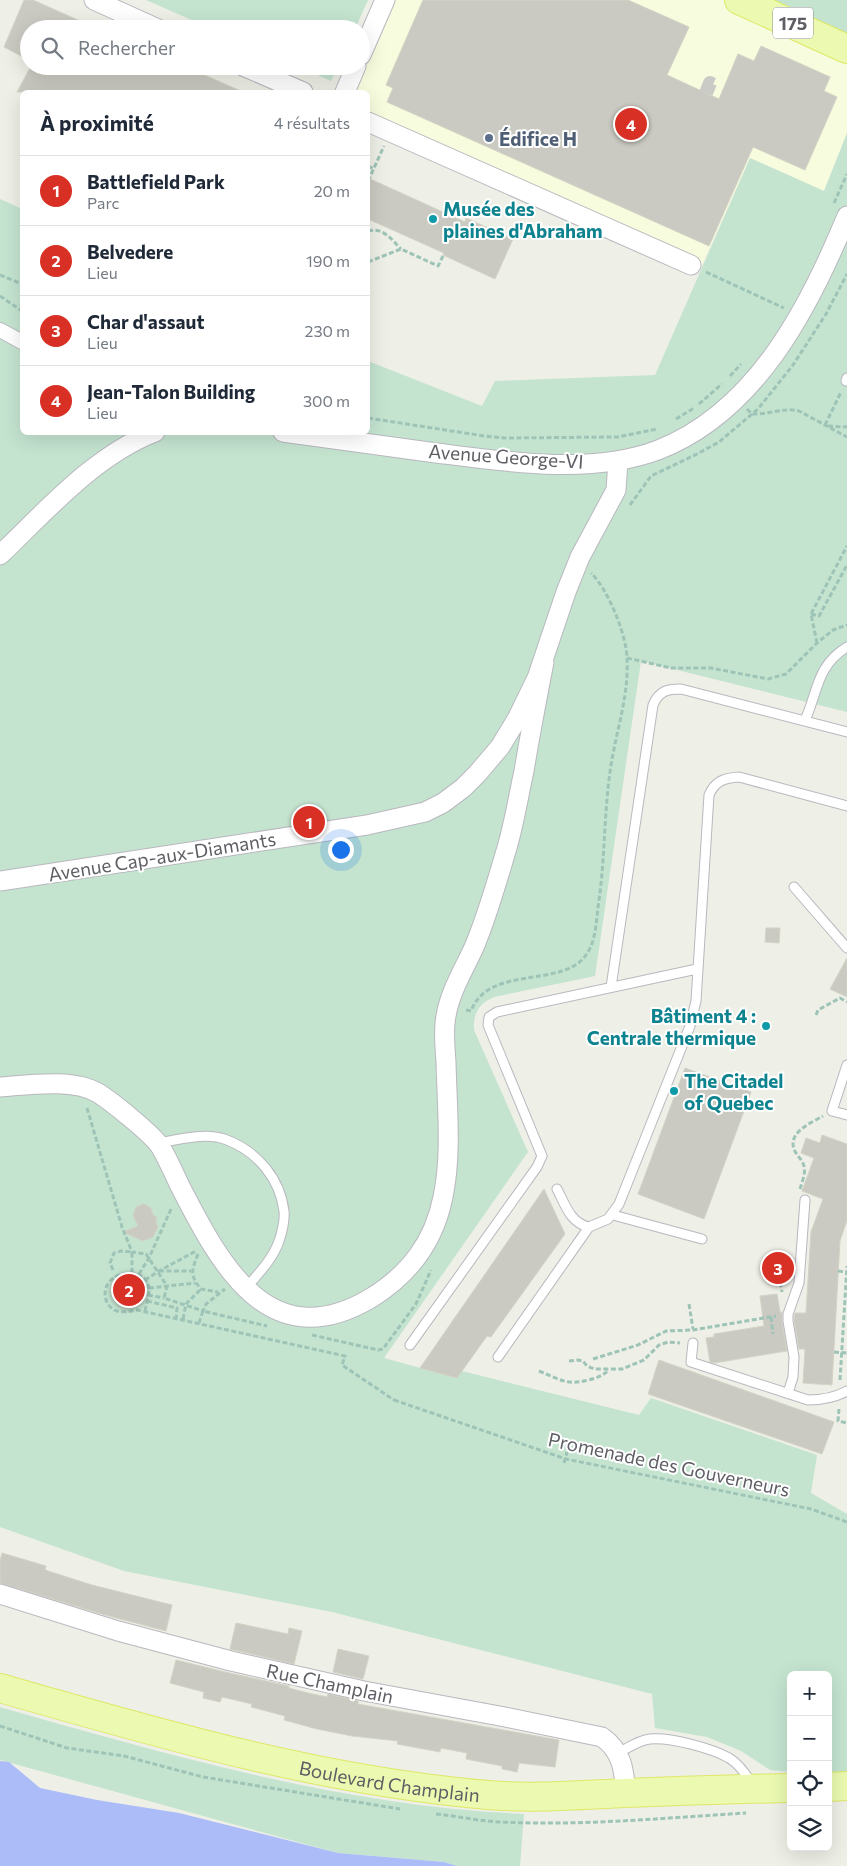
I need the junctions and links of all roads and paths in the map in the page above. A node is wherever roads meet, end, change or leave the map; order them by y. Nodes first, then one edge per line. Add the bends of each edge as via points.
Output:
1 (94, 0) edge
2 (385, 0) edge
3 (739, 0) edge
4 (138, 20) edge
5 (370, 34) edge
6 (847, 49) edge
7 (263, 75) edge
8 (352, 75) edge
9 (297, 90) edge
10 (346, 90) edge
11 (370, 123) edge
12 (390, 132) junction
13 (370, 167) edge
14 (374, 169) junction
15 (847, 174) edge
16 (370, 177) edge
17 (839, 212) edge
18 (370, 230) edge
19 (401, 249) junction
20 (443, 256) dead end
21 (370, 261) edge
22 (692, 265) joint
23 (847, 274) edge
24 (0, 275) edge
25 (20, 283) edge
26 (0, 296) edge
27 (787, 302) dead end
28 (783, 307) junction
29 (20, 309) edge
30 (779, 315) dead end
31 (0, 330) edge
32 (20, 341) edge
33 (743, 362) dead end
34 (846, 379) edge
35 (752, 414) junction
36 (370, 418) edge
37 (672, 422) dead end
38 (825, 425) junction
39 (847, 427) edge
40 (659, 428) dead end
41 (148, 435) edge
42 (306, 435) edge
43 (847, 437) edge
44 (618, 461) junction
45 (624, 513) dead end
46 (847, 546) edge
47 (0, 555) edge
48 (594, 565) dead end
49 (847, 565) edge
50 (590, 573) junction
51 (587, 581) dead end
52 (811, 614) junction
53 (847, 625) edge
54 (817, 643) junction
55 (847, 647) edge
56 (628, 658) junction
57 (544, 662) junction
58 (805, 720) junction
59 (847, 732) edge
60 (847, 806) edge
61 (0, 881) edge
62 (794, 887) dead end
63 (847, 948) edge
64 (697, 969) junction
65 (611, 987) junction
66 (847, 1002) edge
67 (460, 1009) dead end
68 (816, 1016) dead end
69 (847, 1065) edge
70 (81, 1086) junction
71 (0, 1087) edge
72 (832, 1111) junction
73 (847, 1115) edge
74 (159, 1144) junction
75 (557, 1189) dead end
76 (805, 1200) joint
77 (168, 1215) dead end
78 (613, 1215) junction
79 (589, 1227) junction
80 (702, 1239) dead end
81 (132, 1252) junction
82 (149, 1258) junction
83 (434, 1262) dead end
84 (847, 1266) edge
85 (113, 1270) dead end
86 (158, 1270) junction
87 (192, 1271) junction
88 (838, 1271) dead end
89 (847, 1272) edge
90 (132, 1273) junction
91 (139, 1274) junction
92 (145, 1280) junction
93 (195, 1283) junction
94 (167, 1286) junction
95 (149, 1288) junction
96 (246, 1288) junction
97 (201, 1289) junction
98 (148, 1295) junction
99 (164, 1298) junction
100 (147, 1301) junction
101 (186, 1304) junction
102 (689, 1304) dead end
103 (145, 1311) junction
104 (203, 1311) junction
105 (771, 1317) dead end
106 (176, 1318) junction
107 (185, 1320) junction
108 (199, 1323) junction
109 (272, 1327) dead end
110 (773, 1334) dead end
111 (311, 1335) dead end
112 (692, 1343) junction
113 (410, 1345) dead end
114 (834, 1352) dead end
115 (842, 1352) junction
116 (847, 1353) edge
117 (498, 1357) dead end
118 (569, 1361) dead end
119 (609, 1370) junction
120 (539, 1371) dead end
121 (788, 1393) junction
122 (843, 1393) edge
123 (847, 1423) edge
124 (567, 1452) dead end
125 (565, 1461) junction
126 (847, 1522) edge
127 (0, 1594) edge
128 (0, 1688) edge
129 (618, 1753) junction
130 (847, 1786) edge
131 (832, 1787) edge
132 (755, 1788) junction
133 (787, 1788) edge
134 (626, 1793) junction

1 - 4 street
2 - 5 street
3 - 6 main road, 175
7 - 9 street
8 - 10 street
11 - 12 street
12 - 14 path
12 - 22 street
13 - 14 path
14 - 16 path
15 - 17 path
17 - 44 street, Avenue George-VI via 798,320 736,399 692,433 657,450
18 - 19 path via 381,229
19 - 20 path via 438,266
19 - 21 path
22 - 28 path
23 - 35 path via 793,365
24 - 25 path
26 - 29 path
27 - 28 path
28 - 30 path
31 - 32 street
33 - 37 path via 697,406
34 - 38 path
35 - 38 path via 793,410
35 - 45 path via 718,442 652,476
36 - 40 path via 505,438 618,437
38 - 39 path
38 - 43 path
41 - 47 street via 92,469
42 - 44 street, Avenue George-VI via 478,458 565,465
44 - 57 street, Avenue Cap-aux-Diamants via 616,490 580,557
46 - 52 path
48 - 50 path
49 - 52 path via 820,616
50 - 51 path
50 - 56 path via 602,587
52 - 54 path
53 - 54 path via 833,630
54 - 56 path via 786,674 768,679 712,668 671,668
55 - 58 lane via 829,663 817,681
56 - 67 path via 623,705 610,770 594,938 586,956 554,973 495,986 477,999 471,1011
57 - 61 street, Avenue Cap-aux-Diamants via 517,720 500,747 463,788 425,812 367,825
57 - 96 street, Avenue Cap-aux-Diamants via 507,850 445,1018 448,1147 443,1197 434,1228 422,1252 409,1268 380,1292 336,1315 310,1318 282,1313
58 - 59 lane
58 - 65 lane via 681,689 670,689 656,696
60 - 64 lane via 739,777 720,780 712,787
62 - 63 lane
64 - 65 lane
64 - 78 lane via 695,1007 690,1026
65 - 113 lane via 497,1012 489,1017 488,1025 542,1156
66 - 68 path via 837,999 818,1010
69 - 72 lane
70 - 71 street, Avenue Cap-aux-Diamants
70 - 74 street, Avenue Cap-aux-Diamants via 112,1103
70 - 81 path via 122,1228
72 - 73 lane
72 - 76 path via 798,1132 794,1139 793,1146 804,1166 800,1191
74 - 96 street, Avenue Cap-aux-Diamants via 210,1243
74 - 96 lane via 199,1137 226,1140 256,1157 276,1181 285,1213 279,1242 268,1262
75 - 79 lane via 575,1222
76 - 121 lane via 799,1283 788,1314 794,1357
77 - 82 path
78 - 79 lane
78 - 80 lane
79 - 117 lane
81 - 82 path via 146,1254
81 - 85 path via 114,1252 110,1263
81 - 90 path
82 - 86 path
82 - 91 path
83 - 111 path via 416,1304 383,1349
84 - 89 path
86 - 87 path
86 - 87 path via 199,1249
86 - 92 path
86 - 94 path
87 - 93 path
88 - 89 path
89 - 115 path
90 - 91 path
90 - 103 path via 109,1281 105,1298 115,1310
91 - 92 path
92 - 95 path
93 - 94 path
93 - 97 path
94 - 95 path
94 - 99 path
95 - 98 path
97 - 101 path
97 - 104 path via 219,1292
98 - 99 path
98 - 100 path
99 - 101 path
100 - 103 path
100 - 106 path via 178,1308
101 - 104 path
101 - 107 path
102 - 112 path
103 - 106 path, Promenade des Gouverneurs
104 - 108 path
104 - 109 path
105 - 110 path
106 - 107 path, Promenade des Gouverneurs
107 - 108 path, Promenade des Gouverneurs
108 - 125 path, Promenade des Gouverneurs, bridge via 344,1356 342,1365 394,1400
112 - 119 path via 668,1342 644,1360 622,1369
112 - 121 lane via 691,1362
114 - 115 path
115 - 116 path
115 - 122 path
118 - 119 path via 578,1360 594,1369
119 - 120 path via 602,1376 576,1384
121 - 122 lane via 808,1400 821,1400
122 - 123 path via 838,1421
124 - 125 path
125 - 126 path, Promenade des Gouverneurs, bridge via 812,1509
127 - 129 street, Rue Champlain via 118,1631 230,1661 364,1691 602,1737
128 - 134 main road, Boulevard Champlain via 218,1748 381,1781 490,1795
129 - 132 lane via 650,1739 699,1746 729,1758 742,1769
129 - 134 street
130 - 131 main road
132 - 133 main road, Boulevard Champlain
132 - 134 main road, Boulevard Champlain

